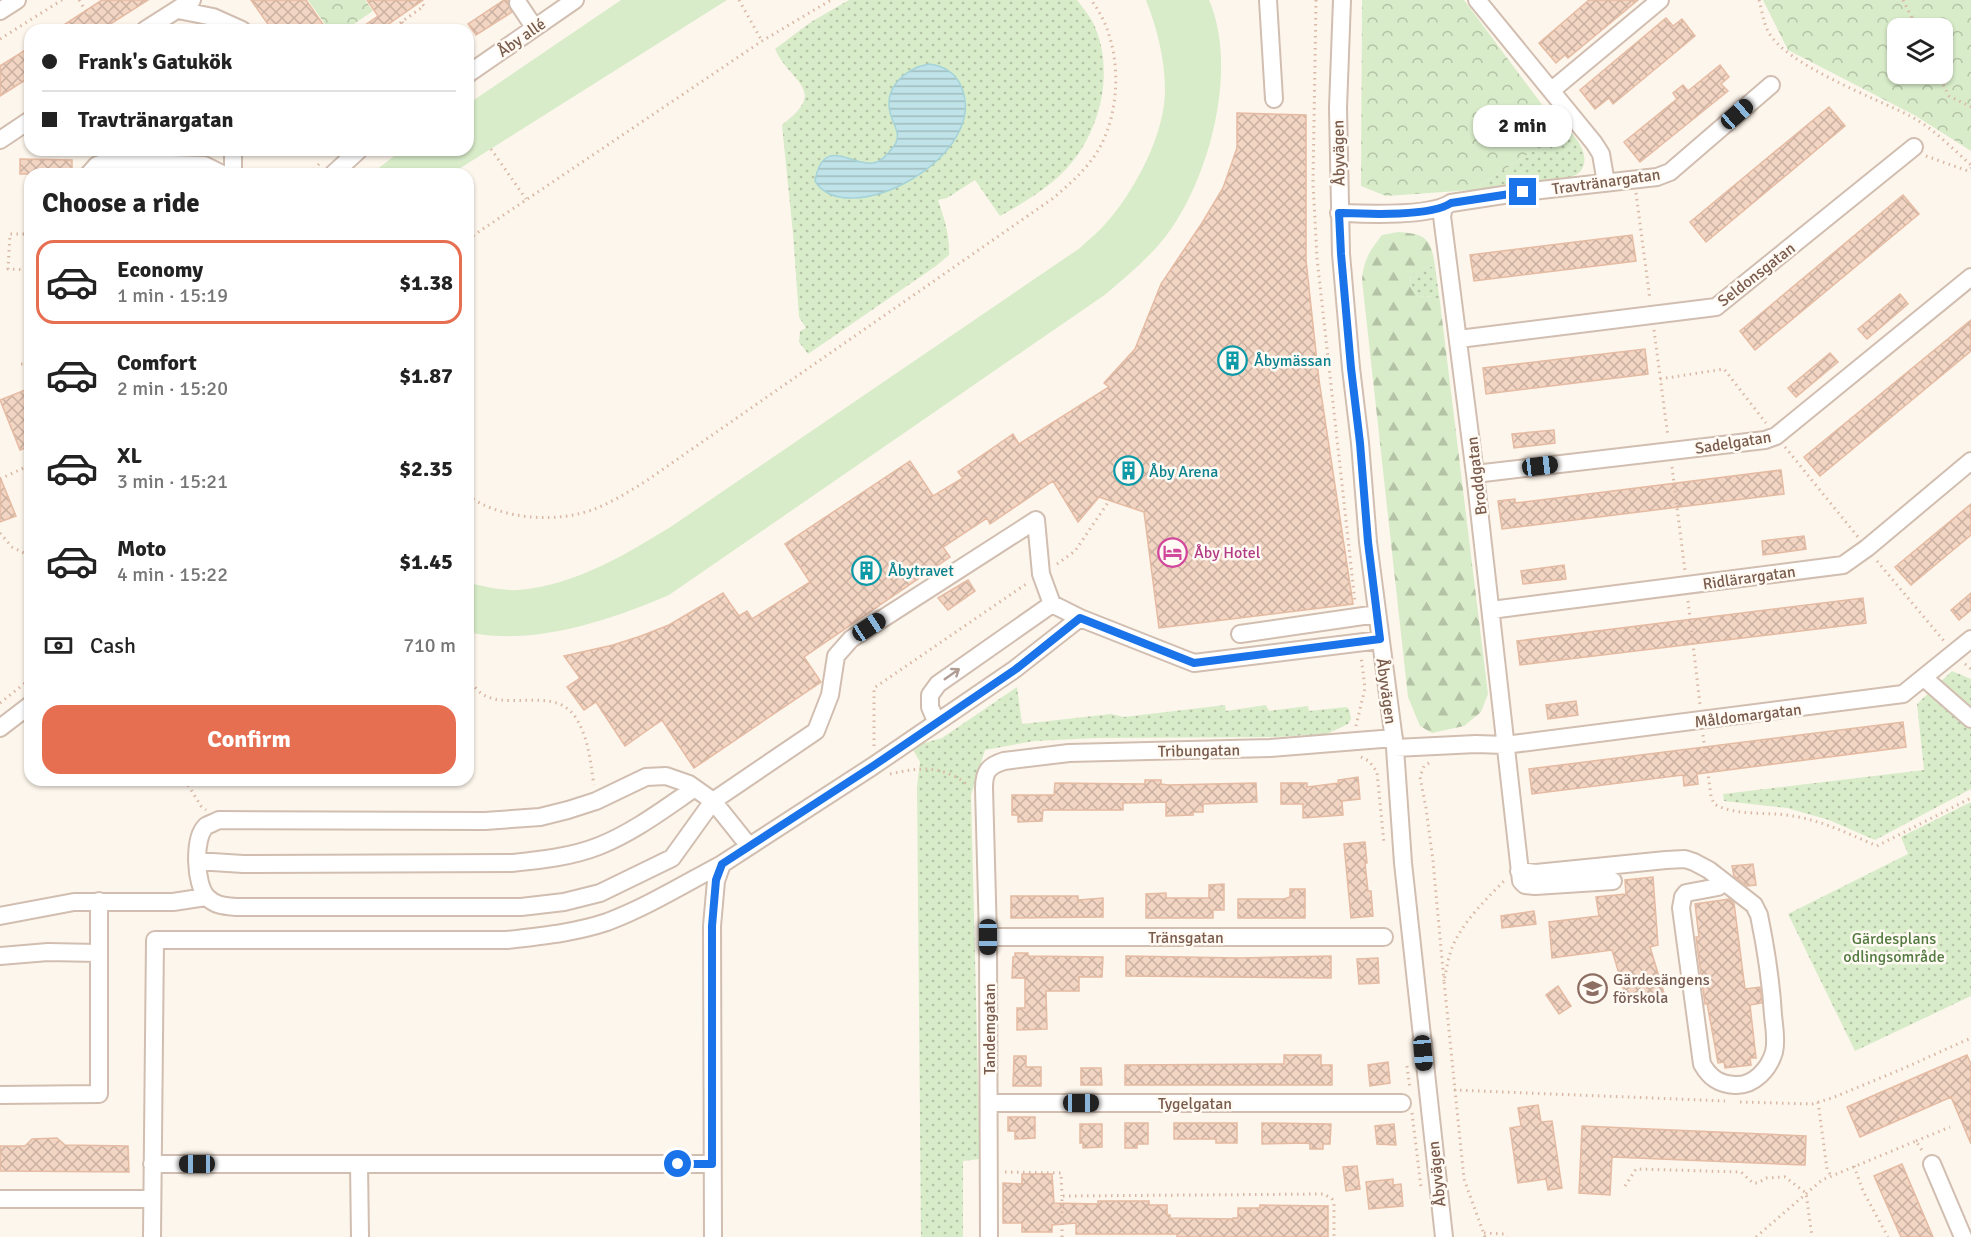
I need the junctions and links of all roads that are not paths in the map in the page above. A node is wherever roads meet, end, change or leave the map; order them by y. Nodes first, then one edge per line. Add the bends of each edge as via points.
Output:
1 (17, 0) edge
2 (575, 0) edge
3 (1268, 0) edge
4 (1342, 0) edge
5 (1478, 0) edge
6 (1660, 0) edge
7 (518, 3) dead end
8 (185, 5) edge
9 (0, 11) edge
10 (155, 24) edge
11 (229, 24) edge
12 (534, 27) junction
13 (474, 65) edge
14 (1771, 85) dead end
15 (1552, 90) junction
16 (1274, 99) dead end
17 (24, 124) edge
18 (0, 140) edge
19 (1914, 147) road end
20 (347, 156) edge
21 (94, 168) edge
22 (211, 168) edge
23 (338, 168) edge
24 (1606, 183) junction
25 (1444, 207) junction
26 (1339, 213) junction
27 (1971, 277) edge
28 (1459, 339) junction
29 (1971, 460) edge
30 (1476, 474) junction
31 (1052, 604) junction
32 (1491, 610) junction
33 (1377, 614) junction
34 (1080, 618) junction
35 (1240, 634) dead end
36 (1380, 639) junction
37 (1971, 639) edge
38 (1924, 678) junction
39 (24, 710) edge
40 (1971, 719) edge
41 (936, 721) junction
42 (0, 728) edge
43 (1395, 743) junction
44 (1505, 745) junction
45 (1004, 760) joint
46 (695, 788) junction
47 (713, 801) junction
48 (749, 846) junction
49 (197, 861) junction
50 (722, 864) junction
51 (1519, 871) junction
52 (1613, 881) dead end
53 (1723, 883) junction
54 (206, 897) junction
55 (99, 901) junction
56 (0, 916) edge
57 (1384, 936) dead end
58 (988, 937) junction
59 (98, 953) junction
60 (0, 956) edge
61 (0, 1095) edge
62 (989, 1103) junction
63 (1402, 1103) dead end
64 (152, 1164) junction
65 (359, 1164) junction
66 (712, 1164) junction
67 (1932, 1164) road end
68 (0, 1199) edge
69 (151, 1199) junction
70 (152, 1237) edge
71 (360, 1237) edge
72 (712, 1237) edge
73 (989, 1237) edge
74 (1444, 1237) edge
75 (1963, 1237) edge

1 - 9 street
2 - 12 street, Åby allé
3 - 16 street
4 - 26 street, Åbyvägen
5 - 15 street
6 - 15 street
7 - 12 street
8 - 10 street
8 - 11 street
12 - 13 street, Åby allé
14 - 24 street, Travtränargatan via 1670,172
15 - 24 street via 1601,154
17 - 18 street
19 - 28 street, Seldonsgatan via 1716,307
20 - 23 street
21 - 22 street via 106,162
24 - 25 street, Travtränargatan via 1461,201
25 - 26 street, Travtränargatan via 1408,213
25 - 28 street, Broddgatan via 1442,216
26 - 33 street, Åbyvägen
27 - 30 street, Sadelgatan via 1776,436
28 - 30 street, Broddgatan
29 - 32 street, Ridlärargatan via 1843,565
30 - 32 street, Broddgatan
31 - 34 street
41 -> 31 street via 930,695 938,684
31 - 47 street via 1041,574 1036,520 851,639 836,656 830,695 816,731
32 - 44 street, Broddgatan
33 - 35 street
33 - 36 street, Åbyvägen
34 - 36 street via 1194,663
34 - 41 street via 1016,669
36 - 43 street, Åbyvägen
37 - 38 street, Måldomargatan
38 - 40 street
38 - 44 street, Måldomargatan via 1903,694 1893,696
39 - 42 street
41 - 48 street
43 - 44 street, Måldomargatan
43 - 45 street, Tribungatan via 1357,741 1270,748 1069,753
43 - 74 street, Åbyvägen via 1403,863
44 - 51 street
45 - 58 street, Tandemgatan via 984,774
46 - 47 street
46 - 49 street via 643,824 598,847 552,859 512,863
46 - 49 street via 666,776 646,777 568,810 540,817 485,821 219,820 205,827 198,843
47 - 48 street
47 - 54 street via 672,858 600,893 564,902 521,907 237,907 217,905
48 - 50 street
49 - 54 street
50 - 64 street via 606,922 558,934 507,940 155,940
50 - 66 street via 716,880 712,926
51 - 52 street via 1525,885
51 - 53 street via 1536,873 1685,859 1709,870
53 - 53 street via 1754,905 1759,915 1773,991 1774,1052 1761,1074 1739,1085 1715,1080 1702,1064 1681,908 1686,893
54 - 55 street via 172,903
55 - 56 street
55 - 59 street
57 - 58 street, Tränsgatan
58 - 62 street, Tandemgatan
59 - 60 street
59 - 61 street via 99,1094
62 - 63 street, Tygelgatan
62 - 73 street, Tandemgatan
64 - 65 street
64 - 69 street
65 - 66 street
65 - 71 street
66 - 72 street
67 - 75 street
68 - 69 street
69 - 70 street

